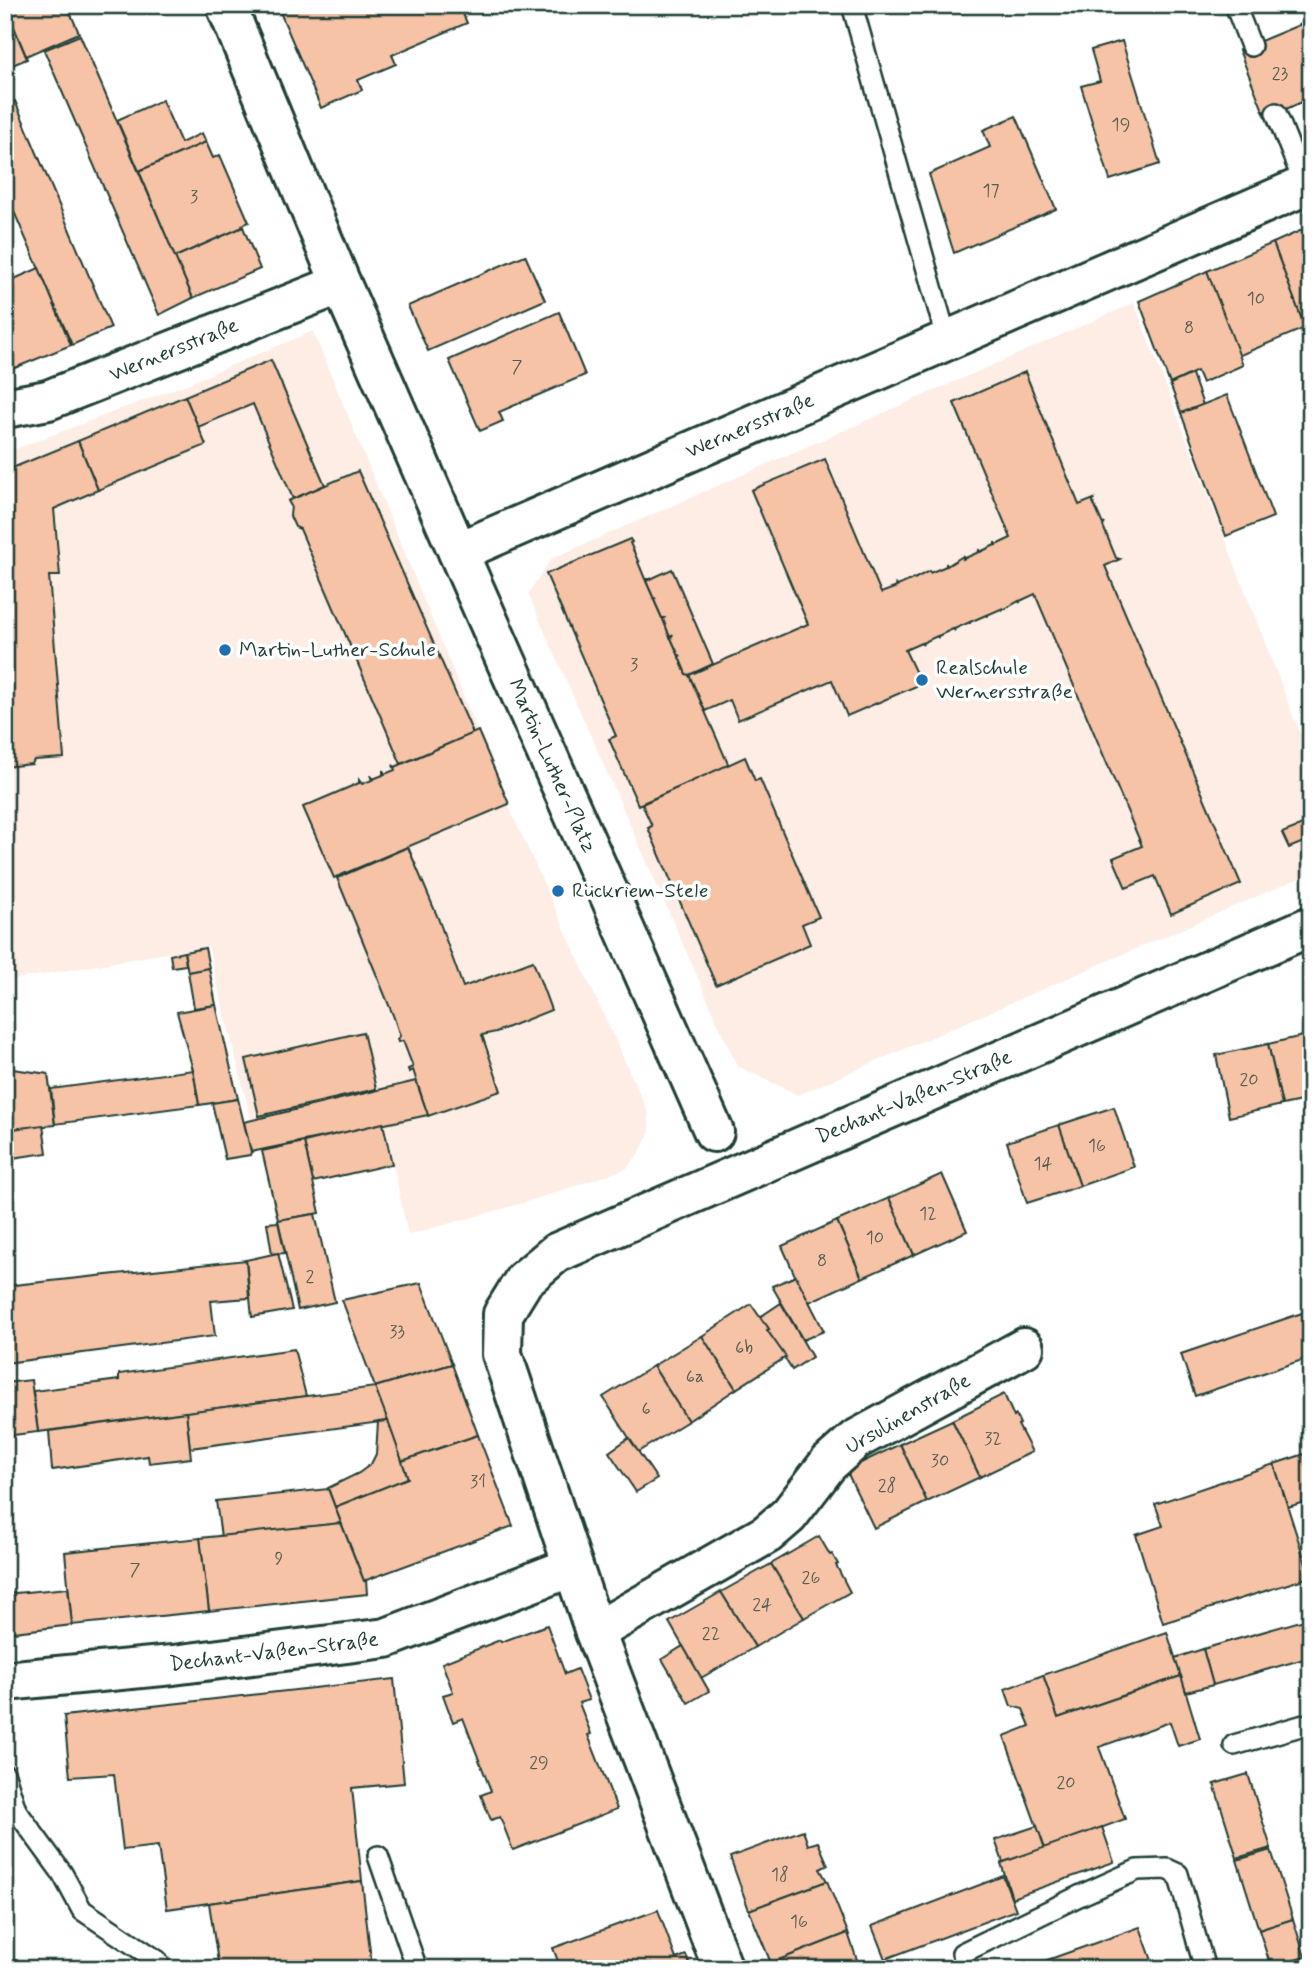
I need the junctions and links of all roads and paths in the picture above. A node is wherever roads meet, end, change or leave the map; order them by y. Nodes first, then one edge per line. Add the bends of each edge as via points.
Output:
1 (226, 5) edge
2 (852, 5) edge
3 (1235, 5) edge
4 (1251, 46) dead end
5 (1276, 113) dead end
6 (1308, 185) edge
7 (341, 284) junction
8 (947, 340) junction
9 (5, 408) edge
10 (458, 552) junction
11 (1311, 926) edge
12 (714, 1132) dead end
13 (1024, 1348) dead end
14 (572, 1567) junction
15 (595, 1632) junction
16 (5, 1681) edge
17 (1311, 1723) edge
18 (1234, 1745) dead end
19 (5, 1775) edge
20 (11, 1811) edge
21 (378, 1856) dead end
22 (962, 1953) dead end
23 (160, 1969) edge
24 (417, 1969) edge
25 (723, 1969) edge
26 (1205, 1969) edge

1 - 7 street
2 - 8 lane
3 - 4 lane
5 - 6 lane
6 - 8 street, Wernersstraße
7 - 9 street, Wernersstraße via 48,400
7 - 10 street
8 - 10 street, Wernersstraße
10 - 12 street, Martin-Luther-Platz
11 - 14 street, Dechant-Vaßen-Straße via 556,1253 524,1280 503,1314 502,1353
13 - 15 street, Ursulinenstraße via 855,1440 767,1534
14 - 15 street
14 - 16 street, Dechant-Vaßen-Straße via 386,1638
15 - 25 street
17 - 18 lane
19 - 20 lane
20 - 23 lane via 62,1873 82,1910 158,1961
21 - 24 lane
22 - 26 lane via 1138,1870 1167,1869 1178,1874

